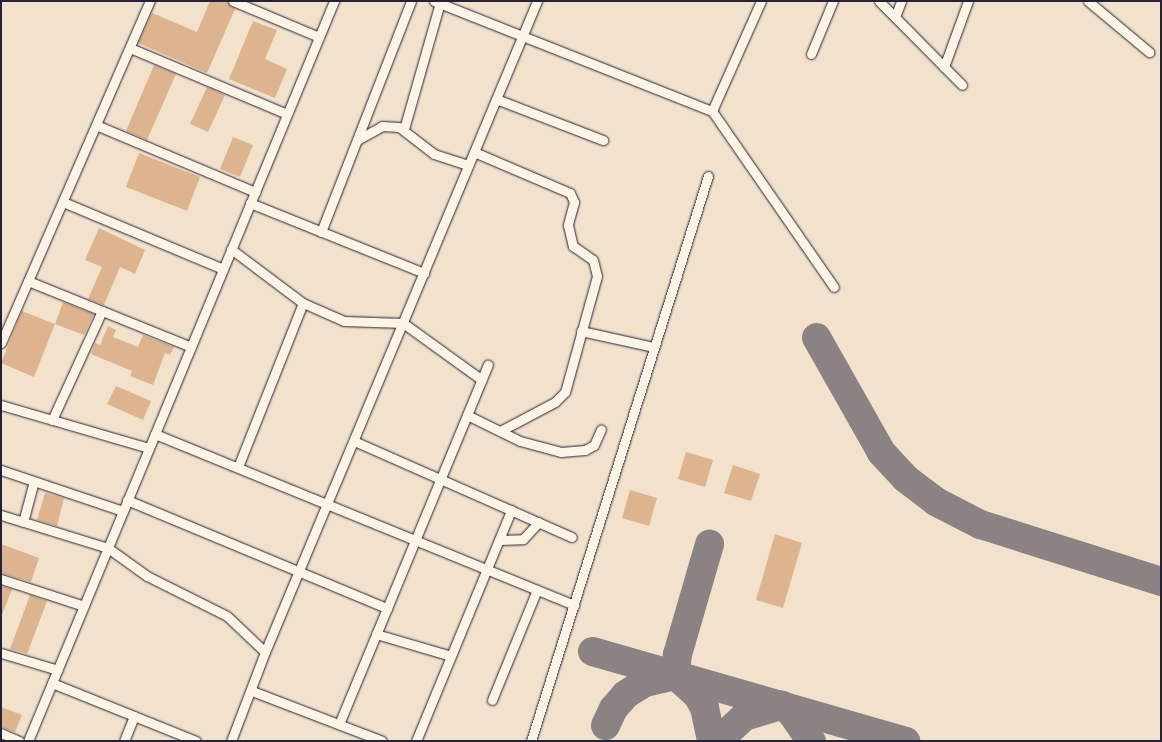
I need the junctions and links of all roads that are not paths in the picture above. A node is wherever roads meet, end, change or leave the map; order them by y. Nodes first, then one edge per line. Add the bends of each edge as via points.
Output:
1 (150, 1) edge
2 (233, 1) edge
3 (334, 1) edge
4 (412, 1) edge
5 (537, 1) edge
6 (762, 1) edge
7 (834, 1) edge
8 (879, 1) edge
9 (901, 1) edge
10 (968, 1) edge
11 (1088, 1) edge
12 (437, 2) edge
13 (894, 17) junction
14 (522, 36) junction
15 (319, 37) junction
16 (130, 48) junction
17 (1149, 52) dead end
18 (811, 54) dead end
19 (944, 67) junction
20 (962, 85) dead end
21 (496, 99) junction
22 (712, 111) junction
23 (287, 114) junction
24 (96, 125) junction
25 (404, 129) junction
26 (357, 140) junction
27 (603, 140) dead end
28 (474, 152) junction
29 (468, 165) junction
30 (708, 176) dead end
31 (255, 192) junction
32 (62, 202) junction
33 (250, 203) junction
34 (321, 232) junction
35 (231, 249) junction
36 (223, 269) junction
37 (424, 273) junction
38 (28, 281) junction
39 (834, 287) dead end
40 (303, 303) junction
41 (102, 311) junction
42 (403, 323) junction
43 (581, 331) junction
44 (1, 344) edge
45 (191, 347) junction
46 (654, 347) junction
47 (488, 364) dead end
48 (482, 380) junction
49 (1, 405) edge
50 (467, 415) junction
51 (52, 420) junction
52 (601, 430) dead end
53 (500, 431) junction
54 (155, 434) junction
55 (354, 442) junction
56 (149, 448) junction
57 (238, 467) junction
58 (1, 470) edge
59 (441, 479) junction
60 (34, 481) junction
61 (128, 500) junction
62 (328, 505) junction
63 (511, 510) junction
64 (123, 511) junction
65 (1, 515) edge
66 (23, 522) junction
67 (539, 522) junction
68 (572, 537) dead end
69 (415, 540) junction
70 (498, 540) junction
71 (108, 548) junction
72 (487, 569) junction
73 (300, 573) junction
74 (1, 579) edge
75 (537, 590) junction
76 (574, 605) junction
77 (84, 606) junction
78 (387, 608) junction
79 (376, 634) junction
80 (265, 652) junction
81 (1, 653) edge
82 (451, 656) junction
83 (58, 670) junction
84 (52, 683) junction
85 (252, 691) junction
86 (492, 700) dead end
87 (134, 716) junction
88 (339, 724) junction
89 (1, 733) edge
90 (361, 737) edge
91 (19, 741) edge
92 (28, 741) edge
93 (124, 741) edge
94 (196, 741) edge
95 (231, 741) edge
96 (382, 741) edge
97 (416, 741) edge
98 (532, 741) edge

1 - 16 street
2 - 15 street
3 - 15 street
4 - 26 street
5 - 14 street
6 - 22 street
7 - 18 street
8 - 13 street
9 - 13 street
10 - 19 street
11 - 17 street
12 - 14 street
12 - 25 street
13 - 19 street
14 - 21 street
14 - 22 street
15 - 23 street
16 - 23 street
16 - 24 street
19 - 20 street
21 - 27 street
21 - 28 street
22 - 39 street
23 - 31 street
24 - 31 street
24 - 32 street
25 - 26 street via 382,126
25 - 29 street via 434,154
26 - 34 street
28 - 29 street
28 - 43 street via 570,193 574,202 568,225 573,246 593,260 596,276
29 - 37 street
30 - 46 street
31 - 33 street
32 - 36 street
32 - 38 street
33 - 34 street
33 - 35 street
34 - 37 street
35 - 36 street
35 - 40 street
36 - 45 street
37 - 42 street
38 - 41 street
38 - 44 street
40 - 42 street via 344,321
40 - 57 street
41 - 45 street
41 - 51 street
42 - 48 street
42 - 55 street
43 - 46 street
43 - 53 street via 565,392 555,402
45 - 54 street
46 - 76 street
47 - 48 street
48 - 50 street
49 - 51 street
50 - 53 street
50 - 59 street
51 - 56 street
52 - 53 street via 594,445 585,450 561,452 520,441
54 - 56 street
54 - 57 street
55 - 59 street
55 - 62 street
56 - 61 street
57 - 62 street
58 - 60 street
59 - 63 street
59 - 69 street
60 - 64 street
60 - 66 street
61 - 64 street
61 - 73 street
62 - 69 street
62 - 73 street
63 - 67 street
63 - 70 street
64 - 71 street
65 - 66 street
66 - 71 street
67 - 68 street
67 - 70 street via 523,539
69 - 72 street
69 - 78 street
70 - 72 street
71 - 77 street
71 - 80 street via 147,576 227,616
72 - 75 street
72 - 82 street
73 - 78 street
73 - 80 street
74 - 77 street
75 - 76 street
75 - 86 street
76 - 98 street
77 - 83 street
78 - 79 street
79 - 82 street
79 - 88 street
80 - 85 street
81 - 83 street
82 - 97 street
83 - 84 street
84 - 87 street
84 - 92 street
85 - 88 street
85 - 95 street
87 - 93 street
87 - 94 street
88 - 90 street
89 - 91 street
90 - 96 street

